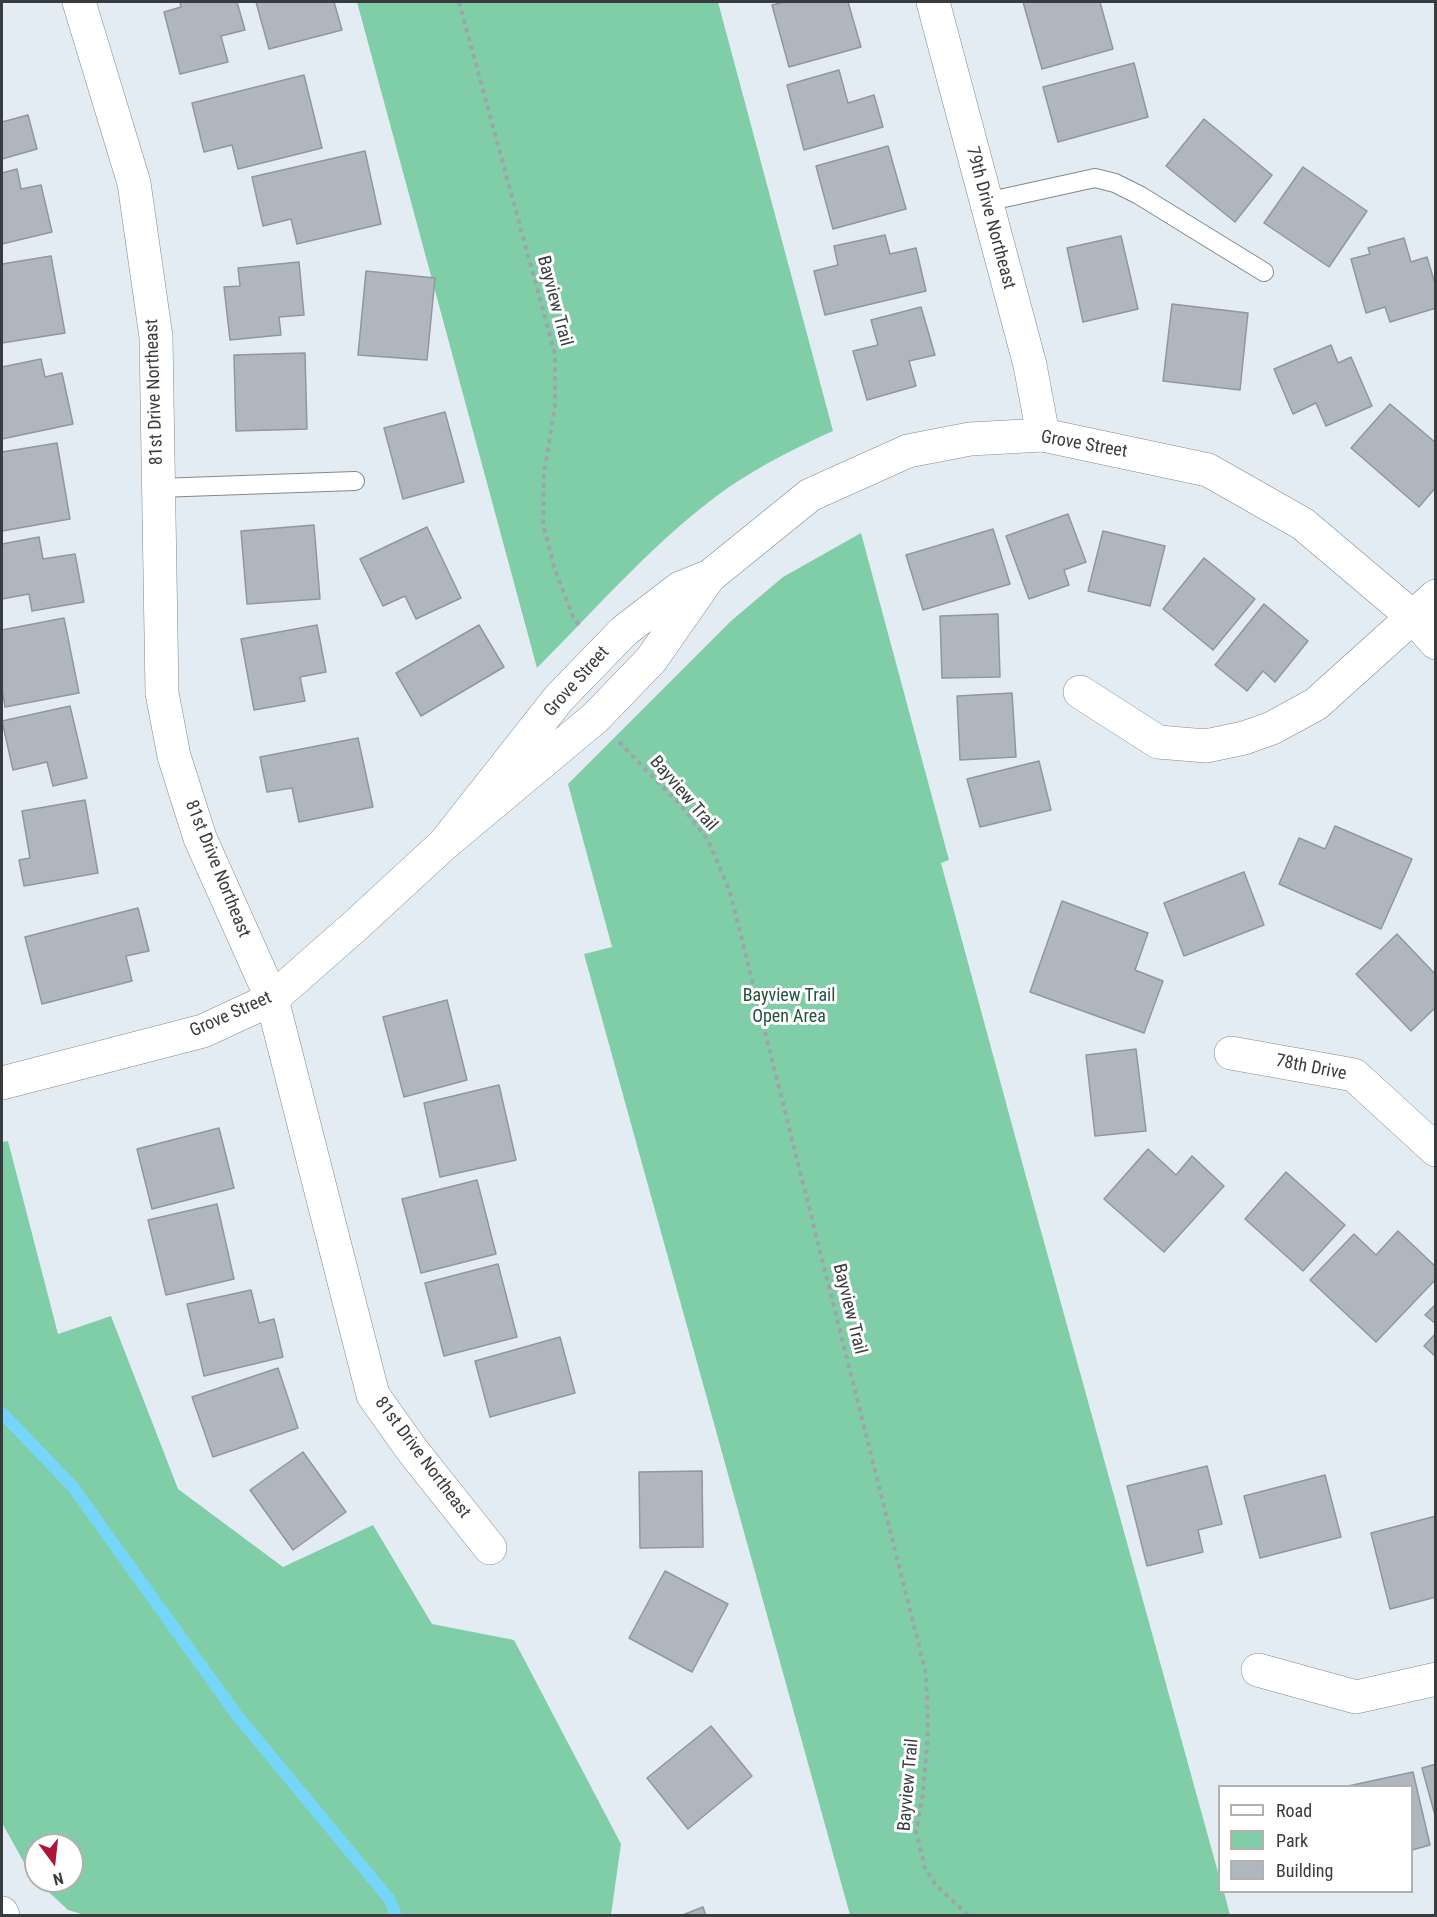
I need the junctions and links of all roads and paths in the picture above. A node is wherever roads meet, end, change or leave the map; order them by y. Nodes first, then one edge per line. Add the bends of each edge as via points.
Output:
1 (79, 2) edge
2 (459, 2) edge
3 (933, 2) edge
4 (986, 202) junction
5 (1264, 272) dead end
6 (1043, 435) junction
7 (355, 481) dead end
8 (159, 488) junction
9 (1424, 607) edge
10 (585, 633) dead end
11 (1436, 643) edge
12 (1080, 692) dead end
13 (617, 740) dead end
14 (272, 999) junction
15 (1231, 1053) dead end
16 (2, 1083) edge
17 (1436, 1150) edge
18 (490, 1548) dead end
19 (1258, 1670) dead end
20 (1436, 1679) edge
21 (969, 1916) edge

1 - 8 street, 81st Drive Northeast via 134,183 156,336
2 - 10 path, Bayview Trail via 555,354 555,406 544,474 543,523 554,567 574,619
3 - 4 street, 79th Drive Northeast
4 - 5 lane via 1095,178 1115,183
4 - 6 street, 79th Drive Northeast via 1030,365
6 - 9 street, Grove Street via 1208,470 1303,524
6 - 14 street, Grove Street via 970,439 908,451 810,495 710,576 651,660 595,718 444,844
7 - 8 lane
8 - 14 street, 81st Drive Northeast via 162,693 174,756 201,838
9 - 11 street, Grove Street
9 - 12 street via 1316,704 1244,738 1206,746 1158,742
13 - 21 path, Bayview Trail via 708,840 730,892 926,1674 928,1731 916,1832 920,1852 936,1885
14 - 16 street, Grove Street via 203,1031
14 - 18 street, 81st Drive Northeast via 374,1395
15 - 17 street, 78th Drive via 1354,1075
19 - 20 street via 1356,1697

